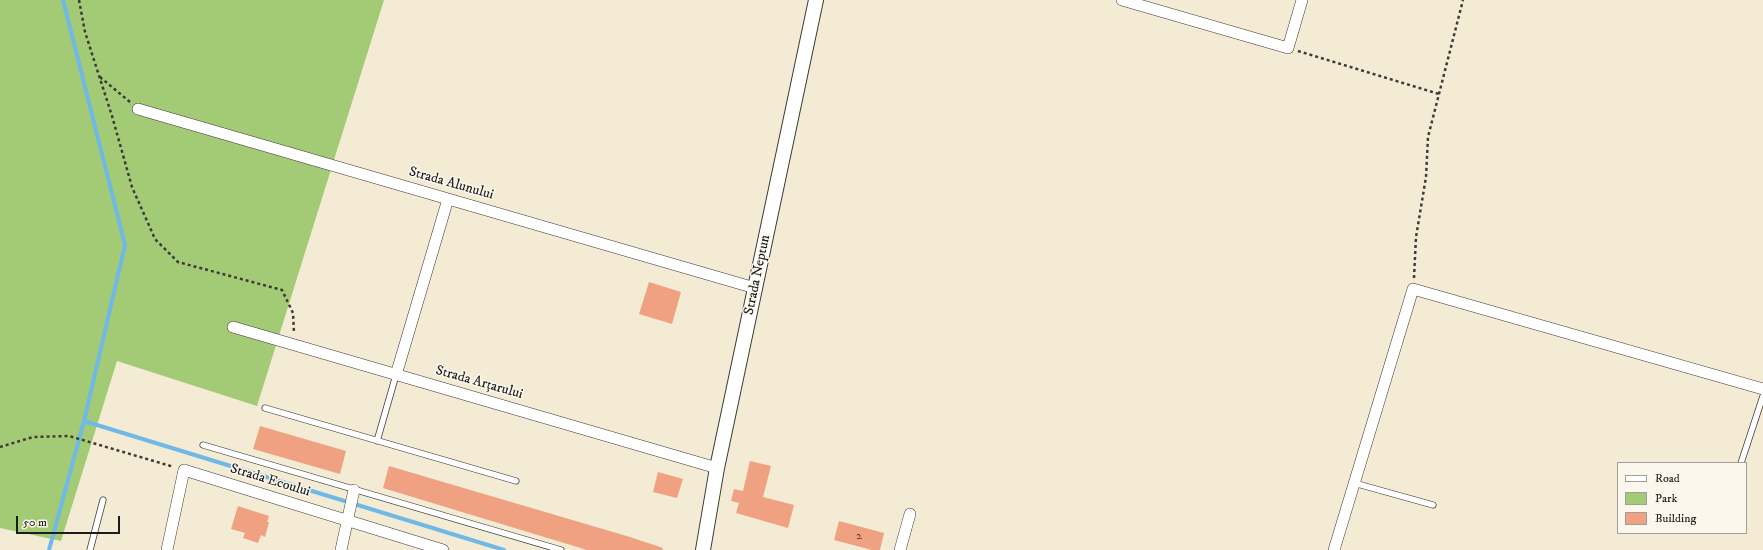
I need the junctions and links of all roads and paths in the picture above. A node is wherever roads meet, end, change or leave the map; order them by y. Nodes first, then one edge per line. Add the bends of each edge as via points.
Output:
1 (79, 0) edge
2 (816, 0) edge
3 (1122, 0) edge
4 (1302, 0) edge
5 (1463, 0) edge
6 (1288, 48) junction
7 (99, 77) junction
8 (1439, 94) junction
9 (138, 109) joint
10 (448, 199) junction
11 (755, 288) junction
12 (1413, 288) junction
13 (233, 327) dead end
14 (295, 345) junction
15 (396, 375) junction
16 (1763, 389) edge
17 (1763, 396) edge
18 (265, 408) dead end
19 (377, 441) junction
20 (203, 445) dead end
21 (0, 447) edge
22 (1741, 462) edge
23 (717, 468) junction
24 (184, 470) junction
25 (516, 481) dead end
26 (1354, 483) junction
27 (353, 494) junction
28 (103, 500) dead end
29 (1433, 505) dead end
30 (910, 514) dead end
31 (348, 517) junction
32 (90, 550) edge
33 (167, 550) edge
34 (341, 550) edge
35 (443, 550) edge
36 (561, 550) edge
37 (703, 550) edge
38 (900, 550) edge
39 (1334, 550) edge

1 - 7 path via 85,32
2 - 11 street, Strada Neptun
3 - 6 street
4 - 6 street
5 - 8 path
6 - 8 path
7 - 9 path
7 - 14 path via 132,187 155,239 178,262 282,290 293,313
8 - 12 path via 1428,137 1426,177 1416,237
9 - 10 street, Strada Alunului
10 - 11 street, Strada Alunului
10 - 15 street
11 - 23 street, Strada Neptun
12 - 16 street
12 - 26 street
13 - 14 street, Strada Arțarului
14 - 15 street, Strada Arțarului
15 - 19 lane
15 - 23 street, Strada Arțarului
17 - 22 lane
18 - 19 lane
19 - 25 lane
20 - 27 lane
21 - 24 path via 33,437 69,436
23 - 37 street, Strada Neptun
24 - 31 street, Strada Ecoului
24 - 33 street
26 - 29 lane
26 - 39 street
27 - 31 street
27 - 36 lane
28 - 32 lane
30 - 38 street
31 - 34 street
31 - 35 street, Strada Ecoului

